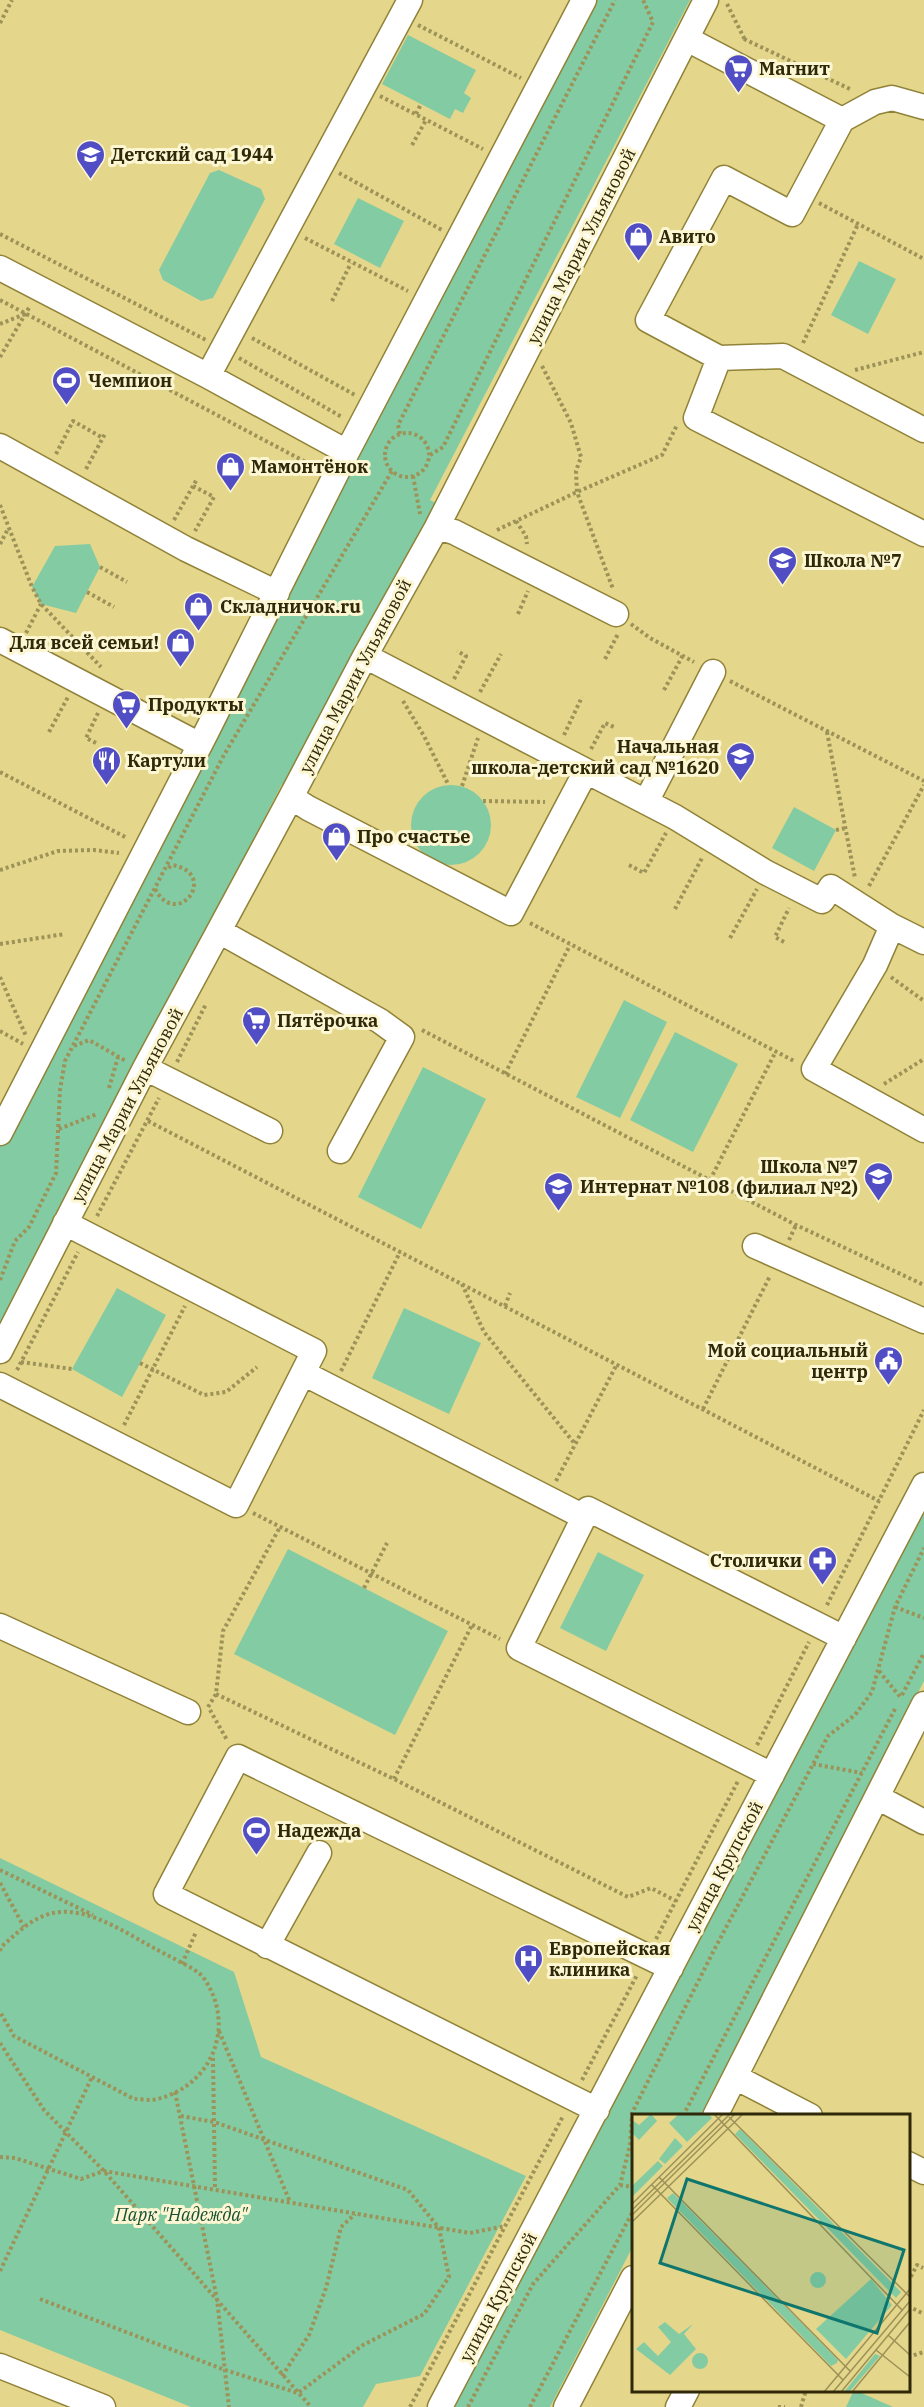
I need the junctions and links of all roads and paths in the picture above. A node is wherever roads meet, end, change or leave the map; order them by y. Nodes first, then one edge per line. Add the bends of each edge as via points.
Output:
1 (12, 0) edge
2 (584, 0) edge
3 (615, 0) edge
4 (643, 0) edge
5 (716, 1) edge
6 (406, 8) edge
7 (0, 23) edge
8 (687, 39) junction
9 (744, 39) junction
10 (749, 49) dead end
11 (521, 79) dead end
12 (364, 87) junction
13 (875, 102) junction
14 (421, 104) dead end
15 (924, 107) edge
16 (416, 114) junction
17 (426, 120) junction
18 (842, 120) junction
19 (412, 145) dead end
20 (484, 150) dead end
21 (322, 164) junction
22 (803, 194) junction
23 (858, 224) junction
24 (288, 230) junction
25 (442, 230) dead end
26 (0, 234) edge
27 (924, 259) edge
28 (351, 263) junction
29 (0, 268) edge
30 (39, 290) junction
31 (411, 292) dead end
32 (0, 300) edge
33 (332, 301) dead end
34 (25, 314) junction
35 (0, 324) edge
36 (227, 338) junction
37 (924, 352) edge
38 (0, 357) edge
39 (719, 358) junction
40 (538, 359) dead end
41 (794, 362) junction
42 (208, 376) junction
43 (825, 378) junction
44 (355, 395) dead end
45 (700, 410) junction
46 (342, 417) dead end
47 (924, 430) edge
48 (106, 432) dead end
49 (400, 434) junction
50 (103, 438) junction
51 (0, 446) edge
52 (347, 452) junction
53 (429, 455) junction
54 (319, 469) dead end
55 (47, 471) junction
56 (392, 471) junction
57 (414, 476) junction
58 (196, 479) dead end
59 (193, 486) junction
60 (76, 489) junction
61 (577, 492) junction
62 (0, 505) edge
63 (428, 523) junction
64 (8, 528) junction
65 (924, 534) edge
66 (164, 536) junction
67 (472, 542) junction
68 (0, 544) edge
69 (186, 549) junction
70 (100, 567) dead end
71 (127, 582) dead end
72 (87, 592) dead end
73 (277, 593) junction
74 (41, 604) junction
75 (114, 607) dead end
76 (619, 622) junction
77 (650, 638) dead end
78 (8, 644) edge
79 (457, 651) dead end
80 (501, 654) dead end
81 (683, 655) junction
82 (365, 656) junction
83 (605, 659) dead end
84 (713, 672) junction
85 (93, 689) junction
86 (664, 690) dead end
87 (400, 696) dead end
88 (582, 697) dead end
89 (444, 698) junction
90 (477, 715) junction
91 (614, 727) dead end
92 (49, 732) dead end
93 (827, 732) junction
94 (96, 743) dead end
95 (200, 745) junction
96 (555, 755) junction
97 (583, 770) junction
98 (0, 772) edge
99 (924, 783) edge
100 (448, 784) dead end
101 (462, 786) dead end
102 (291, 797) junction
103 (483, 801) dead end
104 (646, 802) junction
105 (569, 803) junction
106 (675, 817) junction
107 (846, 828) junction
108 (836, 830) dead end
109 (127, 838) dead end
110 (712, 839) junction
111 (119, 853) dead end
112 (628, 865) dead end
113 (0, 870) edge
114 (165, 870) junction
115 (765, 872) junction
116 (155, 888) junction
117 (799, 889) junction
118 (859, 905) junction
119 (675, 909) dead end
120 (511, 913) junction
121 (892, 926) junction
122 (219, 931) junction
123 (65, 934) dead end
124 (730, 938) dead end
125 (784, 942) dead end
126 (924, 942) edge
127 (0, 944) edge
128 (570, 945) junction
129 (875, 965) junction
130 (0, 977) edge
131 (924, 1001) edge
132 (414, 1027) dead end
133 (0, 1031) edge
134 (26, 1036) dead end
135 (24, 1044) dead end
136 (73, 1046) junction
137 (775, 1053) junction
138 (118, 1057) junction
139 (924, 1059) edge
140 (139, 1067) junction
141 (814, 1069) junction
142 (505, 1074) junction
143 (109, 1090) dead end
144 (863, 1097) junction
145 (102, 1112) dead end
146 (148, 1121) dead end
147 (59, 1129) junction
148 (924, 1130) edge
149 (270, 1131) dead end
150 (0, 1133) edge
151 (340, 1151) dead end
152 (710, 1180) junction
153 (65, 1223) junction
154 (796, 1225) junction
155 (755, 1246) dead end
156 (400, 1252) junction
157 (780, 1257) junction
158 (0, 1280) edge
159 (462, 1284) junction
160 (924, 1285) edge
161 (194, 1290) junction
162 (510, 1293) dead end
163 (504, 1306) junction
164 (924, 1321) edge
165 (11, 1357) edge
166 (140, 1363) dead end
167 (616, 1364) junction
168 (256, 1367) dead end
169 (153, 1369) junction
170 (72, 1370) dead end
171 (303, 1372) junction
172 (0, 1385) edge
173 (332, 1388) junction
174 (703, 1409) junction
175 (924, 1410) edge
176 (115, 1443) junction
177 (575, 1444) junction
178 (924, 1485) edge
179 (547, 1498) junction
180 (879, 1501) junction
181 (236, 1505) junction
182 (584, 1517) junction
183 (280, 1527) junction
184 (387, 1544) dead end
185 (924, 1548) edge
186 (373, 1574) junction
187 (364, 1588) dead end
188 (895, 1607) junction
189 (924, 1618) edge
190 (472, 1625) junction
191 (817, 1625) junction
192 (0, 1626) edge
193 (844, 1638) junction
194 (519, 1648) junction
195 (924, 1653) edge
196 (878, 1670) junction
197 (216, 1694) junction
198 (901, 1698) junction
199 (924, 1704) edge
200 (188, 1712) dead end
201 (238, 1757) junction
202 (748, 1763) junction
203 (813, 1764) junction
204 (862, 1773) junction
205 (772, 1775) junction
206 (394, 1779) junction
207 (877, 1797) junction
208 (924, 1822) edge
209 (319, 1853) dead end
210 (0, 1870) edge
211 (0, 1882) edge
212 (676, 1901) junction
213 (204, 1914) junction
214 (99, 1918) junction
215 (24, 1927) junction
216 (267, 1946) junction
217 (0, 1951) edge
218 (646, 1957) junction
219 (182, 1964) junction
220 (671, 1968) junction
221 (0, 2012) edge
222 (2, 2020) edge
223 (219, 2031) junction
224 (0, 2043) edge
225 (213, 2058) junction
226 (92, 2077) junction
227 (735, 2077) junction
228 (175, 2092) junction
229 (573, 2098) junction
230 (597, 2110) junction
231 (633, 2114) edge
232 (684, 2114) edge
233 (716, 2114) edge
234 (806, 2114) edge
235 (181, 2116) junction
236 (214, 2122) junction
237 (66, 2133) junction
238 (263, 2138) junction
239 (632, 2145) edge
240 (0, 2157) edge
241 (909, 2164) edge
242 (50, 2169) junction
243 (104, 2171) junction
244 (924, 2172) edge
245 (620, 2185) junction
246 (196, 2187) junction
247 (632, 2187) edge
248 (215, 2190) junction
249 (290, 2202) junction
250 (632, 2213) edge
251 (355, 2214) junction
252 (506, 2226) junction
253 (439, 2228) junction
254 (923, 2268) edge
255 (0, 2271) edge
256 (632, 2280) edge
257 (909, 2280) edge
258 (40, 2299) dead end
259 (217, 2300) junction
260 (909, 2306) edge
261 (924, 2314) edge
262 (924, 2352) edge
263 (909, 2357) edge
264 (0, 2366) edge
265 (225, 2370) junction
266 (282, 2376) junction
267 (686, 2392) edge
268 (807, 2392) edge
269 (298, 2393) junction
270 (103, 2407) edge
271 (229, 2407) edge
272 (311, 2407) edge
273 (410, 2407) edge
274 (440, 2407) edge
275 (468, 2407) edge
276 (530, 2407) edge
277 (566, 2407) edge
278 (678, 2407) edge
279 (778, 2407) edge
280 (785, 2407) edge
281 (801, 2407) edge

1 - 7 path
2 - 52 street
3 - 49 path via 398,426
4 - 53 path via 653,22 443,447
5 - 8 street, улица Марии Ульяновой
5 - 9 path
6 - 11 path
6 - 12 street
8 - 18 street
8 - 63 street, улица Марии Ульяновой
9 - 10 path
9 - 13 path
12 - 16 path
12 - 21 street
13 - 15 street via 892,98
13 - 18 street
14 - 16 path
16 - 17 path
17 - 19 path
17 - 20 path
18 - 22 street
21 - 24 street
21 - 25 path
22 - 23 path
22 - 39 street via 792,214 724,177 648,320
23 - 27 path
23 - 41 path
24 - 28 path
24 - 36 street
26 - 36 path
28 - 31 path
28 - 33 path
29 - 30 street
30 - 34 path
30 - 42 street
32 - 34 path
34 - 35 path
34 - 38 path
34 - 54 path
36 - 42 street
36 - 44 path
36 - 46 path
37 - 43 path
39 - 41 street via 783,356
39 - 45 street
40 - 61 path via 571,423 581,457 576,471
41 - 43 street
42 - 52 street
43 - 47 street
45 - 61 path via 686,407 662,455
45 - 65 street via 696,418
48 - 50 path
49 - 53 path via 420,436
49 - 56 path via 386,451
50 - 55 path via 73,422
50 - 60 path
51 - 55 street
52 - 73 street
53 - 57 path via 426,468
55 - 60 street
56 - 57 path via 399,476
56 - 114 path via 224,755
57 - 63 path
58 - 59 path
59 - 66 path
59 - 69 path via 214,497
60 - 66 street
61 - 67 path
61 - 76 path via 613,585
62 - 64 path
63 - 67 street
63 - 82 street, улица Марии Ульяновой
64 - 68 path
64 - 74 path
66 - 69 street
67 - 76 street
69 - 73 street
70 - 71 path
72 - 75 path
73 - 95 street
74 - 78 path
74 - 85 path via 104,670
76 - 83 path
77 - 81 path
78 - 85 street
79 - 89 path via 466,656
80 - 90 path
81 - 84 path
81 - 86 path
82 - 89 street
82 - 102 street, улица Марии Ульяновой
84 - 93 path
84 - 104 street
85 - 92 path
85 - 94 path via 86,738
85 - 95 street
87 - 100 path
88 - 96 path
89 - 90 street
90 - 96 street
90 - 101 path
91 - 97 path via 605,723
93 - 99 path
93 - 107 path
95 - 150 street
96 - 97 street
97 - 104 street
97 - 105 street
98 - 109 path
99 - 118 path
102 - 120 street
102 - 122 street, улица Марии Ульяновой
103 - 105 path
104 - 106 street
105 - 120 street
106 - 110 street
106 - 112 path via 644,873
107 - 108 path
107 - 118 path
110 - 115 street
110 - 119 path
111 - 113 path via 58,851
114 - 116 path
114 - 116 path via 172,865 183,867 192,875 191,897 182,904 170,904 160,898
115 - 117 street
115 - 124 path
116 - 136 path
117 - 118 street via 822,901 831,887
117 - 125 path via 775,938
118 - 121 street
120 - 128 path
121 - 126 street
121 - 129 street
122 - 140 street, улица Марии Ульяновой
122 - 151 street via 402,1036
123 - 127 path
128 - 137 path
128 - 142 path
129 - 131 path
129 - 141 street
130 - 134 path
132 - 142 path
133 - 135 path
136 - 138 path via 88,1040
136 - 147 path via 65,1061 60,1090
137 - 141 path
137 - 152 path
138 - 140 path
138 - 143 path
139 - 144 path
140 - 149 street
140 - 153 street, улица Марии Ульяновой
141 - 144 street
142 - 152 path
144 - 148 street
145 - 147 path
146 - 156 path
147 - 158 path via 57,1173 29,1227 15,1241
152 - 154 path
153 - 161 street
153 - 165 street, улица Марии Ульяновой
154 - 157 path
154 - 160 path
155 - 157 street
156 - 159 path
156 - 173 path
157 - 164 street
157 - 174 path
159 - 163 path
159 - 177 path via 484,1332
161 - 169 path
161 - 171 street via 314,1351
162 - 163 path
163 - 167 path
165 - 170 path
166 - 169 path
167 - 174 path
167 - 177 path
168 - 169 path via 226,1392 204,1395
169 - 176 path
171 - 173 street
171 - 181 street
172 - 176 street
173 - 179 street
174 - 180 path
175 - 180 path
176 - 181 street
177 - 179 path
178 - 193 street, улица Крупской
179 - 182 street
180 - 191 path
181 - 183 path
182 - 191 street via 588,1509
182 - 194 street
183 - 186 path
183 - 197 path via 223,1631
184 - 186 path
185 - 188 path
186 - 187 path
186 - 190 path
188 - 189 path
188 - 196 path
190 - 194 path
190 - 206 path
191 - 193 street
191 - 202 path
192 - 200 street
193 - 205 street, улица Крупской
194 - 202 street
195 - 198 path
196 - 198 path
196 - 203 path via 872,1692 855,1715 828,1736
197 - 201 path via 208,1707
197 - 206 path
198 - 204 path
199 - 207 street
201 - 213 street via 166,1894
201 - 218 street
202 - 205 street
202 - 212 path
203 - 204 path
203 - 231 path
204 - 232 path
205 - 220 street, улица Крупской
206 - 212 path via 628,1897 651,1888
207 - 208 street
207 - 227 street
209 - 216 street
210 - 214 path
211 - 215 path
212 - 218 path
213 - 216 street
213 - 219 path
214 - 215 path via 74,1911 44,1915
214 - 219 path
215 - 217 path
216 - 229 street
218 - 220 street
218 - 229 path
219 - 223 path via 202,1975 216,2002
220 - 230 street, улица Крупской
221 - 222 path
222 - 226 path via 14,2036
223 - 225 path
223 - 238 path
224 - 237 path via 44,2110
225 - 228 path via 198,2078
225 - 236 path
226 - 228 path via 134,2099 155,2100
226 - 237 path
227 - 233 street
227 - 234 street
228 - 235 path
229 - 230 street
229 - 252 path
230 - 274 street, улица Крупской
235 - 236 path
235 - 246 path
236 - 238 path
236 - 248 path
237 - 242 path
237 - 243 path
238 - 249 path
238 - 253 path via 408,2190
239 - 245 path
240 - 242 path via 15,2157
241 - 244 street
242 - 243 path via 81,2179
242 - 255 path
243 - 246 path
243 - 259 path
245 - 247 path
245 - 275 path via 533,2284
246 - 248 path
246 - 259 path
248 - 249 path
249 - 251 path
250 - 276 path
251 - 253 path
251 - 266 path via 341,2227 309,2335
252 - 253 path via 470,2233
252 - 273 path
253 - 269 path via 449,2277 424,2314 363,2345
254 - 257 path via 917,2265
256 - 277 street
258 - 265 path
259 - 265 path
259 - 266 path
260 - 261 path
262 - 263 path
264 - 270 street
265 - 269 path
265 - 271 path
266 - 269 path
267 - 278 street
268 - 281 path
269 - 272 path
279 - 280 path

